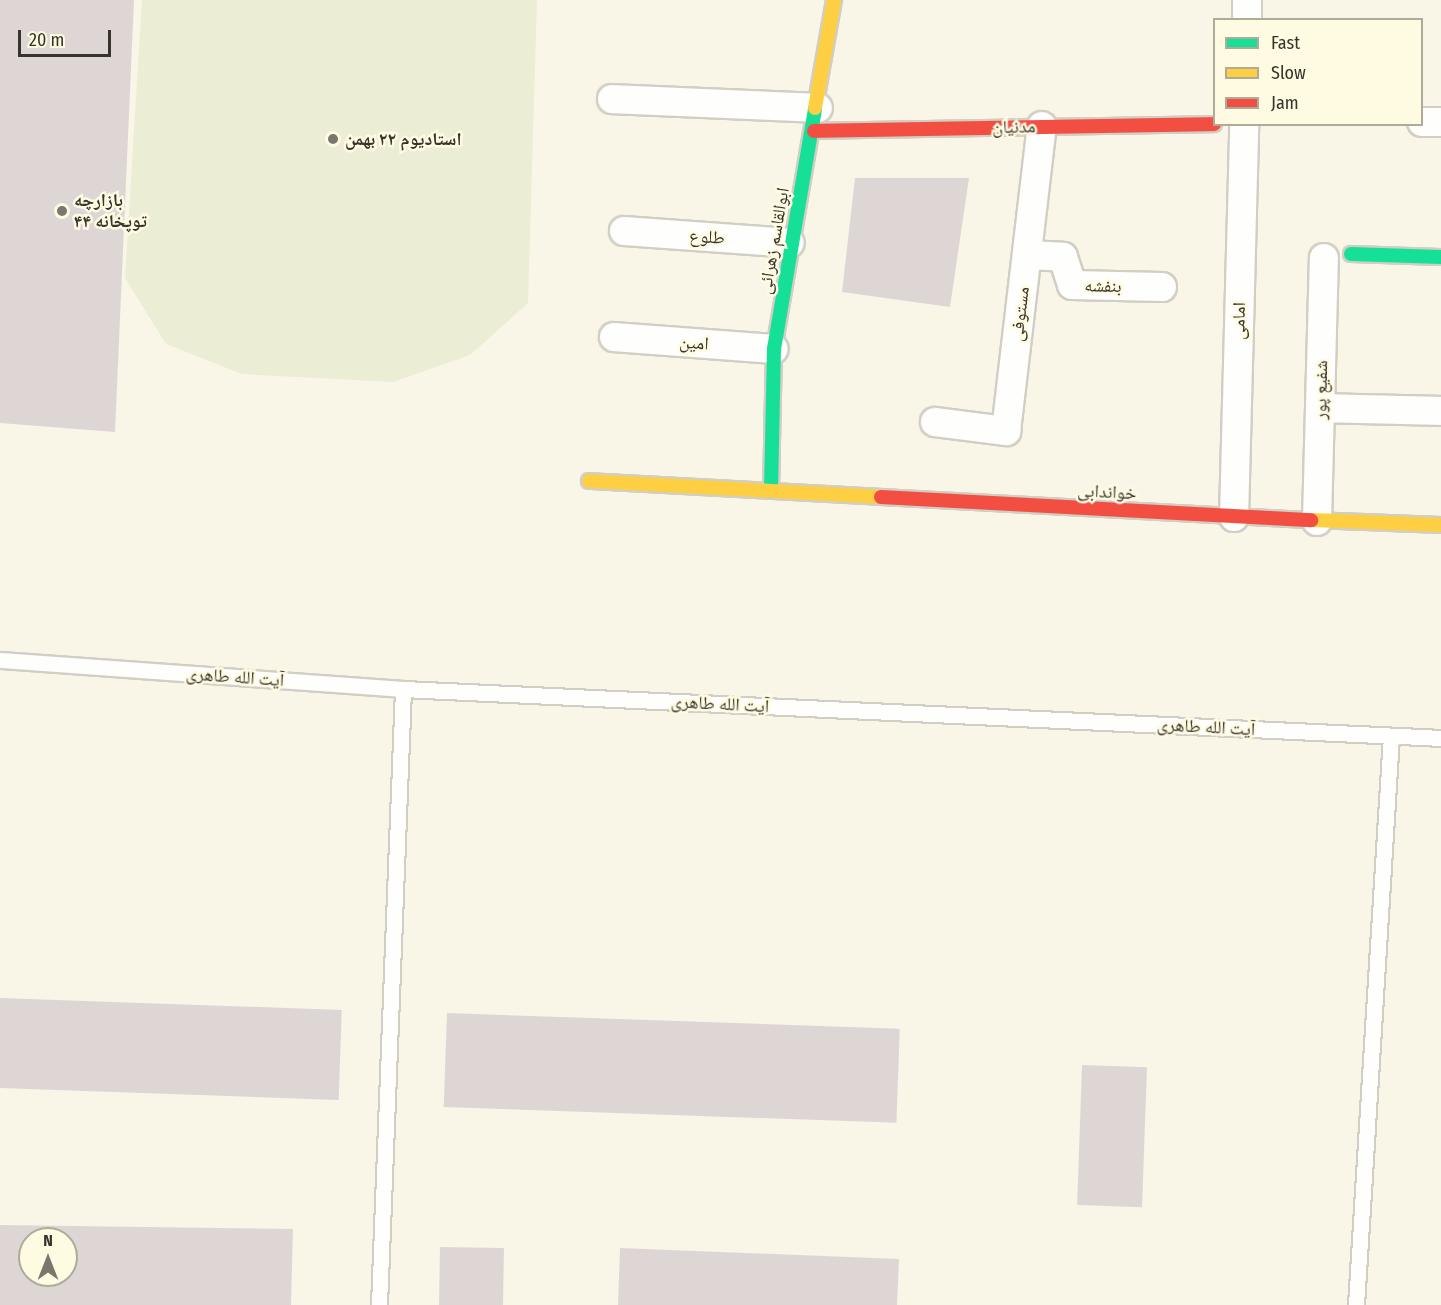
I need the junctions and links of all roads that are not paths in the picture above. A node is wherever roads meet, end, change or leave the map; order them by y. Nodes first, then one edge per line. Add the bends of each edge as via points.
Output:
1 (834, 0) edge
2 (1247, 0) edge
3 (1247, 18) edge
4 (612, 99) dead end
5 (816, 120) junction
6 (1423, 122) edge
7 (1441, 122) edge
8 (1213, 124) edge
9 (1042, 126) junction
10 (1244, 126) edge
11 (624, 231) dead end
12 (790, 243) junction
13 (1028, 255) junction
14 (1338, 256) joint
15 (1441, 257) edge
16 (1162, 287) dead end
17 (614, 337) dead end
18 (774, 349) junction
19 (1321, 408) junction
20 (1441, 411) edge
21 (934, 422) dead end
22 (589, 481) dead end
23 (771, 491) junction
24 (1234, 517) junction
25 (1317, 521) junction
26 (1441, 525) edge
27 (0, 660) edge
28 (403, 689) junction
29 (1391, 736) junction
30 (1441, 738) edge
31 (379, 1305) edge
32 (1356, 1305) edge

1 - 5 street, ابوالقاسم زهرائی
2 - 3 street
4 - 5 street
5 - 9 street, مدنیان
5 - 12 street, ابوالقاسم زهرائی
6 - 7 street
8 - 9 street, مدنیان
9 - 13 street, مستوفی
10 - 24 street, امامی
11 - 12 street, طلوع
12 - 18 street, ابوالقاسم زهرائی
13 - 16 street, بنفشه via 1063,257 1072,285
13 - 21 street, مستوفی via 1006,431
14 - 15 street
14 - 19 street, شفیع پور
17 - 18 street, امین
18 - 23 street, ابوالقاسم زهرائی
19 - 20 street
19 - 25 street, شفیع پور
22 - 23 street, خواندابی
23 - 24 street, خواندابی
24 - 25 street, خواندابی
25 - 26 street, خواندابی
27 - 28 lane, آیت الله طاهری
28 - 29 lane, آیت الله طاهری
28 - 31 lane
29 - 30 lane, آیت الله طاهری
29 - 32 lane

